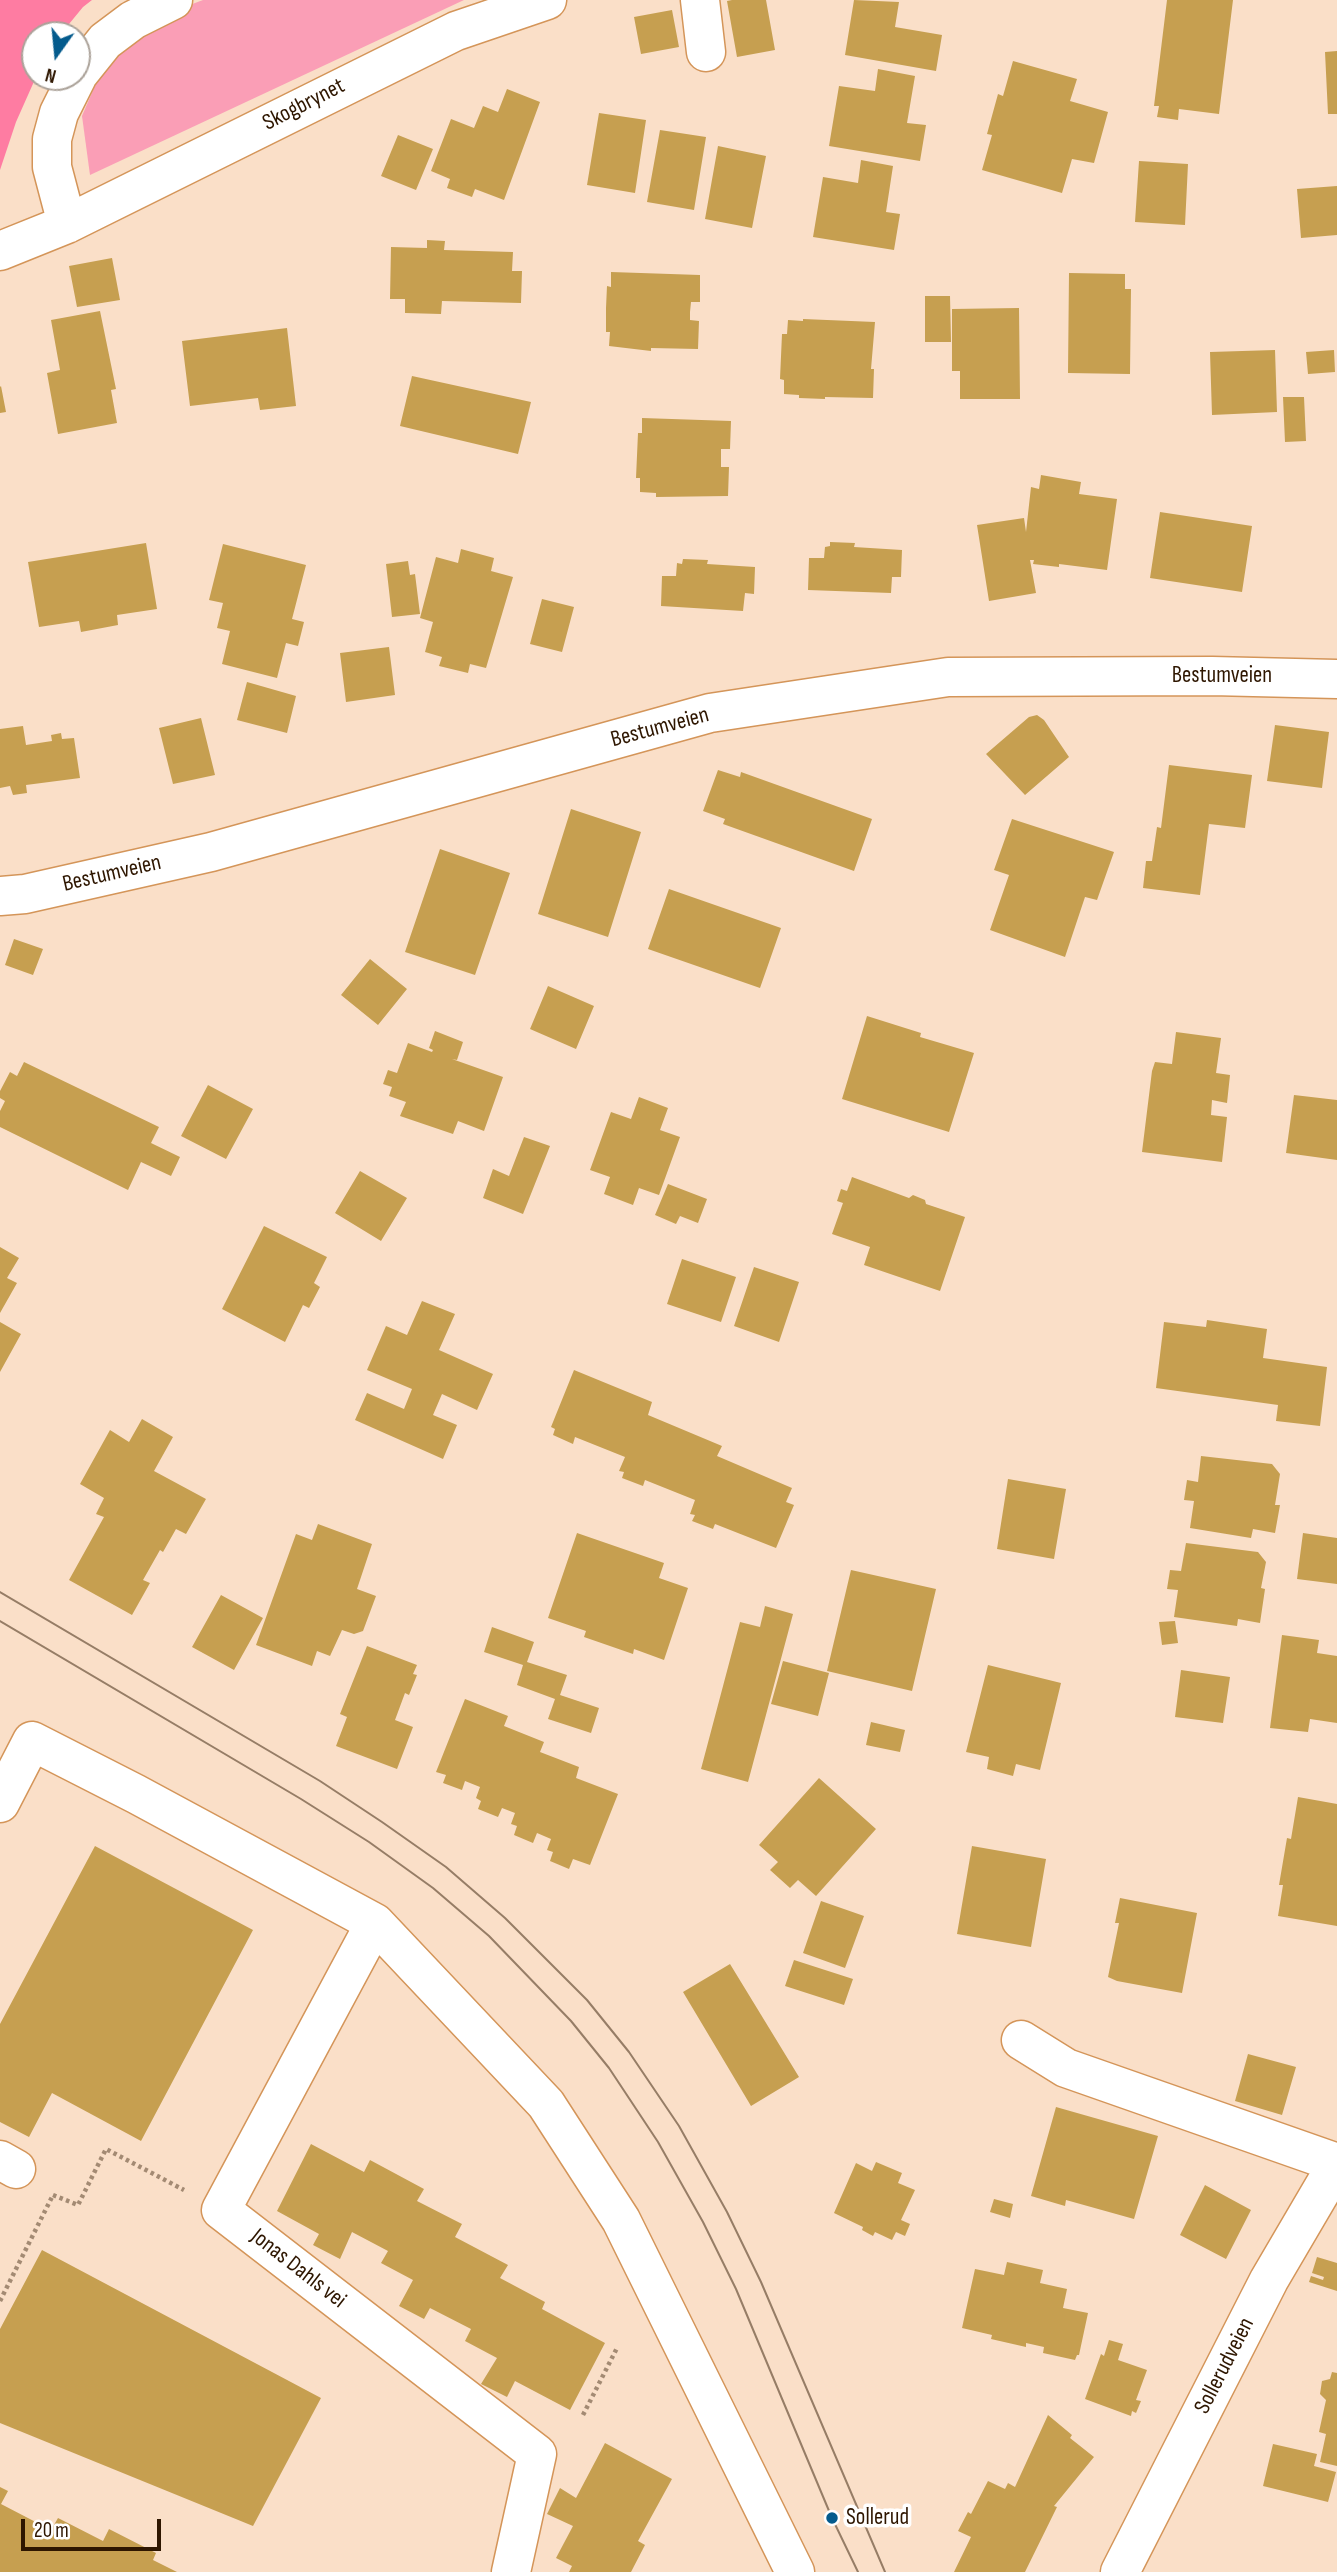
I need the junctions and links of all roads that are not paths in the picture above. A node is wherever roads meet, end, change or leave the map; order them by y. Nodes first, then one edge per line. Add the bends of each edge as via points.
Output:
1 (173, 0) edge
2 (547, 0) edge
3 (700, 0) edge
4 (706, 52) dead end
5 (91, 59) edge
6 (70, 91) edge
7 (67, 225) junction
8 (0, 251) edge
9 (1337, 679) edge
10 (0, 895) edge
11 (0, 1802) edge
12 (375, 1923) junction
13 (1021, 2040) dead end
14 (1337, 2164) edge
15 (511, 2572) edge
16 (794, 2572) edge
17 (1120, 2572) edge

1 - 5 street via 133,20 105,41
2 - 7 street, Skogbrynet via 456,31
3 - 4 street
6 - 7 street via 52,139 52,167
7 - 8 street, Skogbrynet
9 - 10 street, Bestumveien via 948,677 710,713 211,852 25,894
11 - 12 street via 32,1741
12 - 15 street, Jonas Dahls vei via 221,2210 537,2454
12 - 16 street via 546,2105 621,2220
13 - 14 street, Sollerudveien via 1066,2068
14 - 17 street, Sollerudveien via 1269,2280

